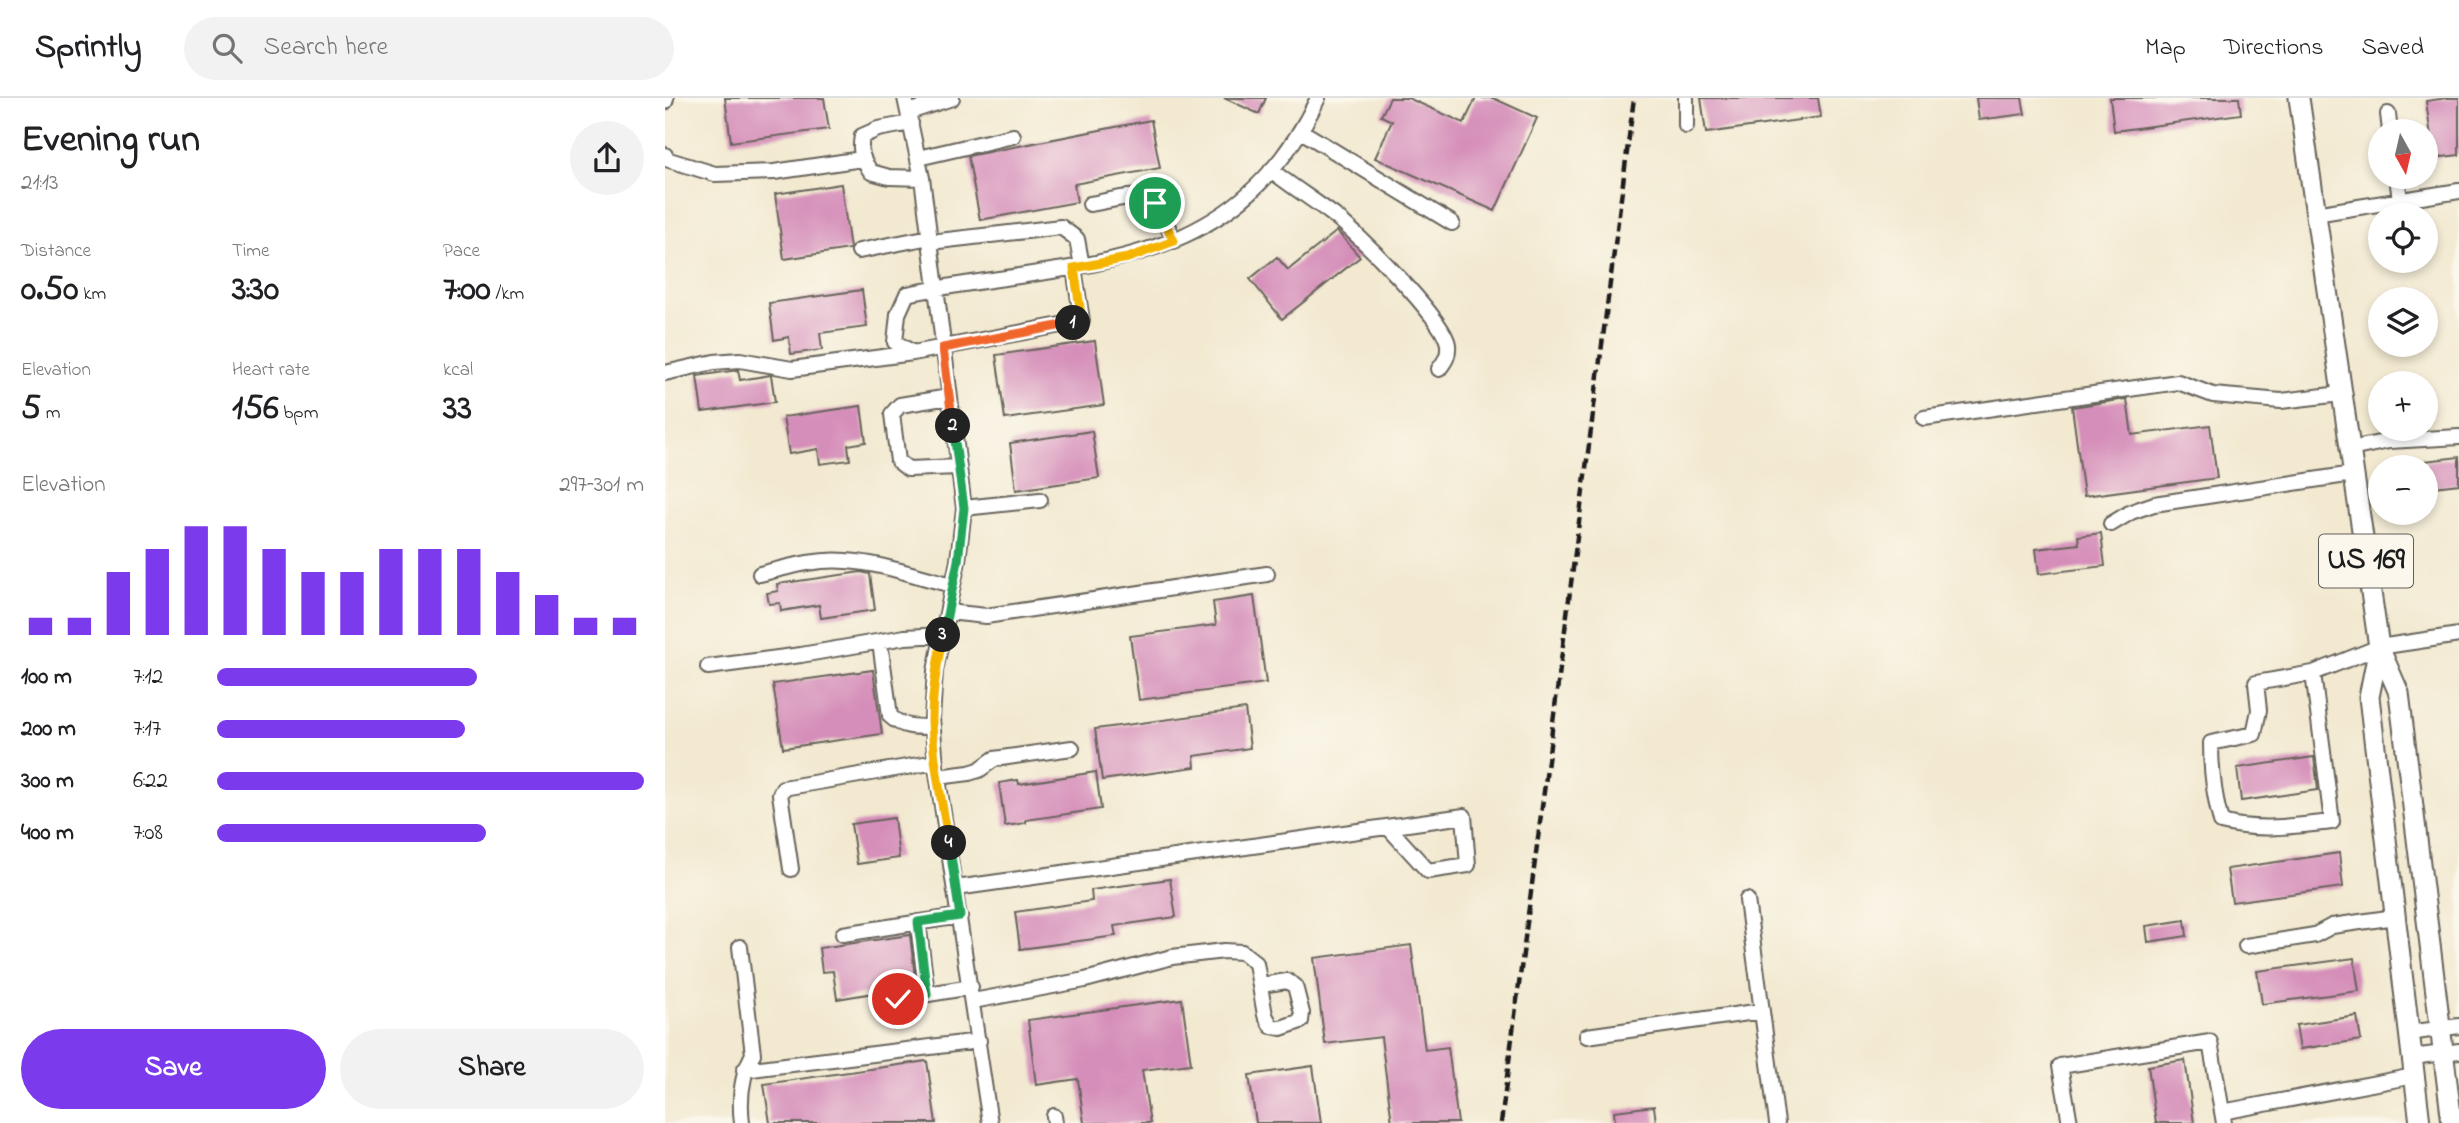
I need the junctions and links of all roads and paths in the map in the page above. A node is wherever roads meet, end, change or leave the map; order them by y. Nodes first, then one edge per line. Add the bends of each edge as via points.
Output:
1 (952, 98) edge
2 (1318, 98) edge
3 (1686, 98) edge
4 (2299, 98) edge
5 (908, 111) edge
6 (2388, 114) dead end
7 (2389, 119) edge
8 (1686, 126) dead end
9 (1301, 131) junction
10 (1013, 136) dead end
11 (665, 155) edge
12 (918, 158) junction
13 (862, 159) junction
14 (1271, 170) junction
15 (922, 178) junction
16 (2398, 189) edge
17 (2459, 191) edge
18 (2400, 200) junction
19 (1090, 204) dead end
20 (2315, 214) junction
21 (1452, 223) dead end
22 (930, 239) junction
23 (1174, 241) junction
24 (859, 251) dead end
25 (1078, 267) junction
26 (935, 289) junction
27 (943, 348) junction
28 (913, 353) junction
29 (1439, 369) dead end
30 (665, 373) edge
31 (2341, 394) junction
32 (949, 397) junction
33 (1924, 418) dead end
34 (2459, 437) edge
35 (2350, 449) junction
36 (958, 467) junction
37 (2354, 474) junction
38 (1040, 500) dead end
39 (964, 508) junction
40 (2111, 524) dead end
41 (760, 574) dead end
42 (1267, 574) dead end
43 (953, 585) junction
44 (948, 612) junction
45 (943, 635) junction
46 (2459, 635) edge
47 (880, 642) junction
48 (2379, 647) junction
49 (708, 667) dead end
50 (2313, 673) junction
51 (933, 727) junction
52 (1072, 748) dead end
53 (937, 769) junction
54 (1388, 827) junction
55 (791, 869) dead end
56 (956, 888) junction
57 (1748, 901) dead end
58 (960, 916) junction
59 (2395, 917) junction
60 (918, 922) junction
61 (843, 934) dead end
62 (2246, 946) dead end
63 (740, 947) dead end
64 (1261, 985) dead end
65 (927, 994) junction
66 (972, 994) junction
67 (898, 999) dead end
68 (1762, 1011) junction
69 (2450, 1027) edge
70 (2409, 1032) junction
71 (1587, 1036) dead end
72 (979, 1041) junction
73 (2451, 1052) edge
74 (2413, 1066) junction
75 (744, 1070) junction
76 (2223, 1117) edge
77 (742, 1123) edge
78 (990, 1123) edge
79 (1777, 1123) edge
80 (2070, 1123) edge
81 (2420, 1123) edge
82 (2452, 1123) edge

1 - 5 street
2 - 9 street
3 - 8 street
4 - 20 highway, US 169
5 - 12 street
5 - 13 street via 862,136
6 - 7 street
9 - 14 street
9 - 21 street
10 - 12 street
11 - 13 street via 682,166 715,174 774,172
12 - 15 street
13 - 15 street via 871,172
14 - 23 street via 1234,205
14 - 29 street via 1334,215 1413,292 1448,343 1448,357
15 - 22 street
16 - 18 street
17 - 18 street
18 - 20 street
19 - 23 street via 1147,197 1155,203
20 - 31 highway, US 169
22 - 24 street
22 - 25 street via 1061,227 1077,239
22 - 26 street
23 - 25 street via 1128,258
25 - 26 street
25 - 27 street via 1082,321
26 - 27 street
26 - 28 street via 907,295 898,314 895,342
27 - 28 street
27 - 32 street
28 - 30 street via 792,369 740,360 714,362
31 - 33 street via 2281,401 2213,395 2178,382
31 - 35 highway, US 169
32 - 36 street
32 - 36 street via 900,405 892,414 898,461 908,469
34 - 35 street via 2389,441
35 - 37 highway, US 169
36 - 39 street
37 - 40 street via 2154,504
37 - 48 highway, US 169
38 - 39 street
39 - 43 street
41 - 43 street via 845,560
42 - 44 street via 986,616
43 - 44 street
44 - 45 street
45 - 47 street
45 - 51 street via 935,671
46 - 48 street
47 - 49 street
47 - 51 street via 890,716 907,727
48 - 50 street
48 - 59 highway, US 169 via 2369,697
48 - 69 highway, US 169 via 2399,693
50 - 50 street via 2332,822 2246,829 2221,822 2211,743 2254,734 2259,710 2256,683
51 - 53 street
52 - 53 street via 994,759 969,773
53 - 55 street via 783,788 780,794
53 - 56 street
54 - 54 street via 1464,816 1468,865 1428,871
54 - 56 street
56 - 58 street
57 - 68 street
58 - 60 street
58 - 66 street
59 - 62 street
59 - 70 highway, US 169
60 - 61 street
60 - 65 street
63 - 75 street via 753,1054
64 - 66 street via 1256,963 1242,952 1224,951 1172,957 1085,980
65 - 66 street
65 - 67 street
66 - 72 street
68 - 71 street
68 - 79 street
69 - 70 street
69 - 73 highway, US 169
70 - 74 highway, US 169
72 - 75 street
72 - 78 street
73 - 74 street
73 - 82 highway, US 169
74 - 76 street
74 - 81 highway, US 169
75 - 77 street
76 - 80 street via 2210,1042 2060,1066

